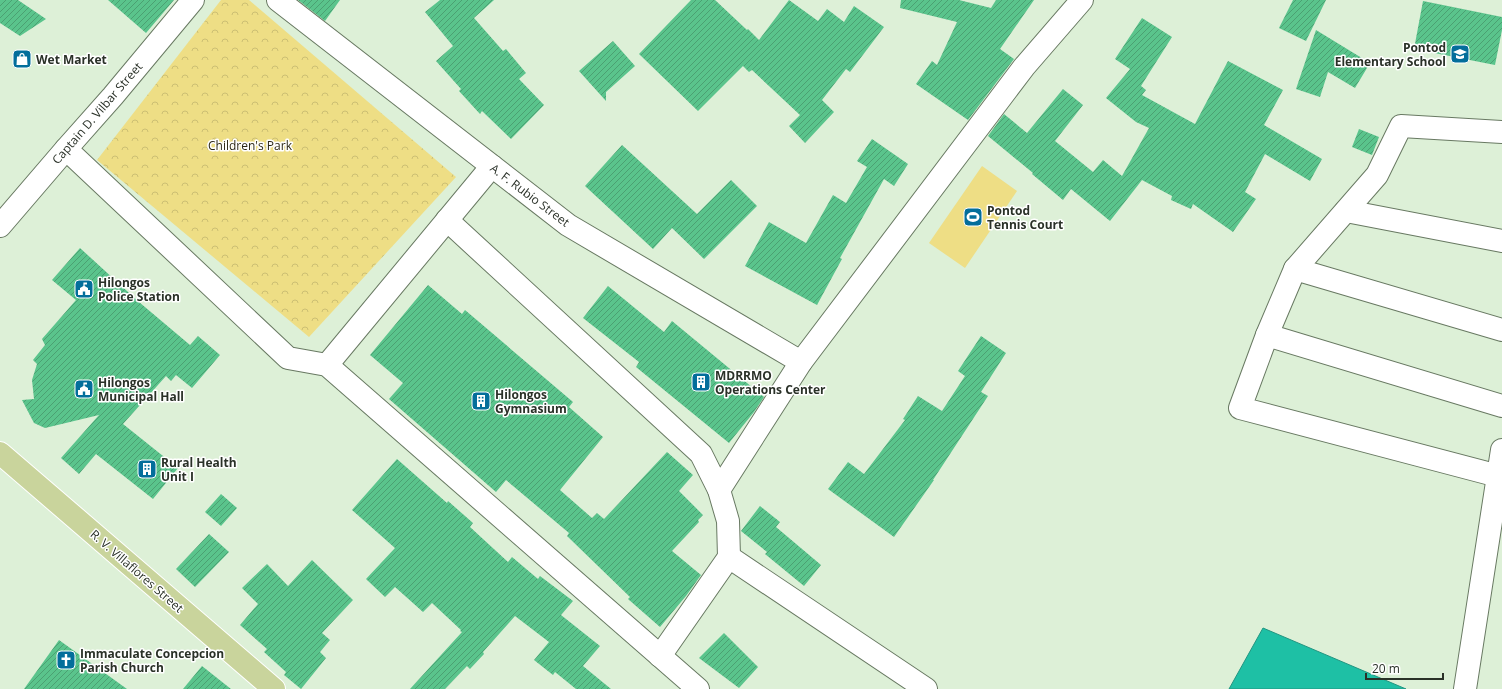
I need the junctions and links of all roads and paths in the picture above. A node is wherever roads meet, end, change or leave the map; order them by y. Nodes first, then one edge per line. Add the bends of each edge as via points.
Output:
1 (193, 0) edge
2 (278, 0) edge
3 (1082, 0) edge
4 (1502, 132) edge
5 (66, 149) junction
6 (492, 166) junction
7 (1346, 211) junction
8 (447, 220) junction
9 (0, 226) edge
10 (1502, 242) edge
11 (1295, 269) junction
12 (1502, 330) edge
13 (1267, 335) junction
14 (801, 362) junction
15 (327, 365) junction
16 (1502, 406) edge
17 (1502, 450) edge
18 (0, 453) edge
19 (1500, 477) edge
20 (719, 490) junction
21 (729, 557) junction
22 (660, 656) junction
23 (692, 687) edge
24 (274, 689) edge
25 (926, 689) edge
26 (1465, 689) edge

1 - 5 street, Captain D. Vilbar Street
2 - 6 street, A. F. Rubio Street
3 - 14 street via 1024,67
4 - 7 street via 1401,126 1377,175
5 - 9 street, Captain D. Vilbar Street
5 - 15 street via 288,358
6 - 8 street
6 - 14 street, A. F. Rubio Street via 568,225
7 - 10 street
7 - 11 street
8 - 15 street
8 - 20 street via 701,454
11 - 12 street
11 - 13 street
13 - 16 street
13 - 19 street via 1240,408
14 - 20 street
15 - 22 street
17 - 19 street
18 - 24 main road, R. V. Villaflores Street
19 - 26 street
20 - 21 street via 728,521
21 - 22 street
21 - 25 street
22 - 23 street

